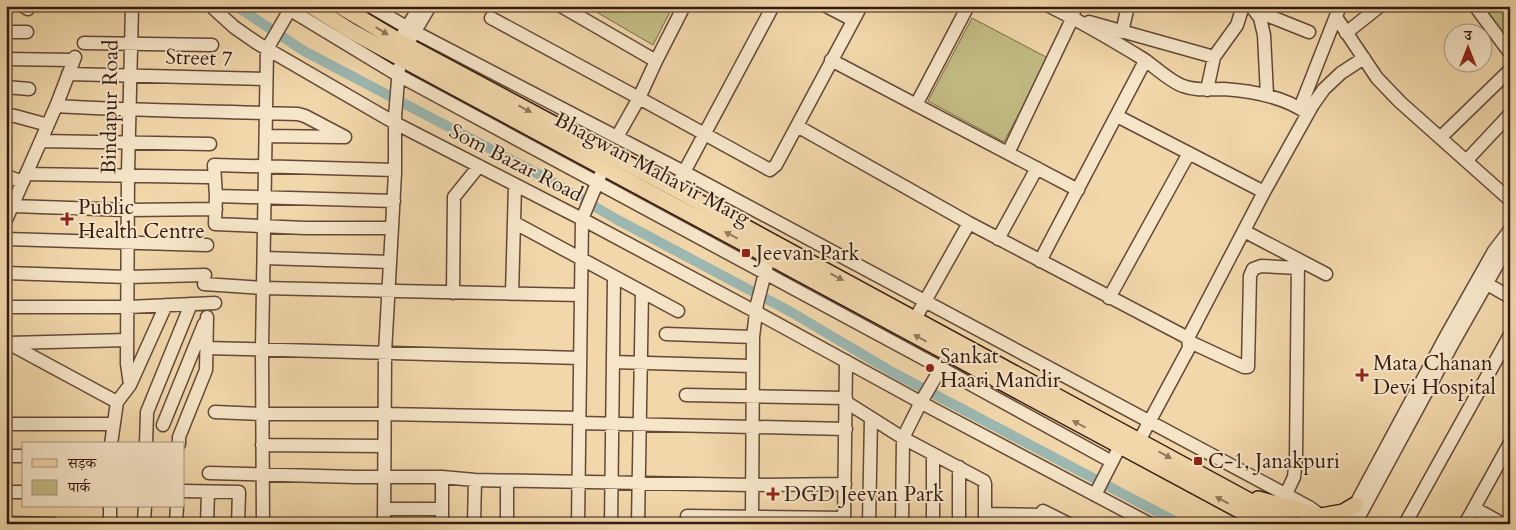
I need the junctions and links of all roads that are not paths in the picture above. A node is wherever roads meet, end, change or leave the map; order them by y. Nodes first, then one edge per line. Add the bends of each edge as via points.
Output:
1 (132, 6) edge
2 (211, 6) edge
3 (311, 6) edge
4 (340, 6) edge
5 (370, 6) edge
6 (420, 6) edge
7 (430, 6) edge
8 (561, 6) edge
9 (684, 6) edge
10 (773, 6) edge
11 (826, 6) edge
12 (860, 6) edge
13 (968, 6) edge
14 (1049, 6) edge
15 (1128, 6) edge
16 (1380, 6) edge
17 (1475, 6) edge
18 (1249, 8) edge
19 (288, 11) edge
20 (1074, 12) edge
21 (1338, 12) edge
22 (491, 18) dead end
23 (853, 20) junction
24 (411, 29) junction
25 (6, 32) edge
26 (27, 32) dead end
27 (1122, 32) junction
28 (1309, 32) dead end
29 (1346, 33) junction
30 (84, 42) dead end
31 (131, 43) junction
32 (212, 45) dead end
33 (269, 46) junction
34 (400, 49) junction
35 (1510, 53) edge
36 (1214, 57) junction
37 (1364, 58) junction
38 (6, 59) edge
39 (831, 60) junction
40 (656, 61) junction
41 (1145, 61) junction
42 (1510, 70) edge
43 (68, 74) junction
44 (398, 75) junction
45 (130, 76) junction
46 (266, 79) junction
47 (6, 87) edge
48 (29, 89) dead end
49 (1207, 90) junction
50 (1267, 95) junction
51 (639, 98) junction
52 (916, 105) junction
53 (56, 106) junction
54 (130, 110) junction
55 (1304, 111) junction
56 (266, 113) junction
57 (1510, 114) edge
58 (6, 115) edge
59 (1117, 116) junction
60 (395, 120) junction
61 (48, 125) junction
62 (797, 126) junction
63 (705, 134) junction
64 (266, 136) junction
65 (617, 137) junction
66 (1441, 137) junction
67 (41, 141) junction
68 (129, 142) junction
69 (210, 144) dead end
70 (1008, 153) junction
71 (1189, 153) junction
72 (1467, 160) junction
73 (478, 166) junction
74 (604, 166) junction
75 (266, 167) junction
76 (1037, 168) junction
77 (395, 170) junction
78 (684, 172) junction
79 (6, 176) edge
80 (128, 176) junction
81 (207, 177) dead end
82 (24, 178) junction
83 (515, 185) junction
84 (595, 187) junction
85 (675, 189) junction
86 (1078, 190) junction
87 (1264, 192) junction
88 (265, 197) junction
89 (1510, 200) edge
90 (394, 201) junction
91 (216, 203) junction
92 (12, 206) junction
93 (128, 210) junction
94 (582, 216) junction
95 (6, 220) edge
96 (515, 223) junction
97 (969, 223) junction
98 (264, 226) junction
99 (392, 228) junction
100 (1510, 230) edge
101 (1244, 231) junction
102 (998, 238) junction
103 (6, 239) edge
104 (128, 243) junction
105 (206, 245) dead end
106 (1510, 247) edge
107 (771, 257) junction
108 (264, 258) junction
109 (581, 260) junction
110 (1040, 261) junction
111 (390, 262) junction
112 (1298, 263) junction
113 (6, 273) edge
114 (1326, 274) dead end
115 (128, 276) junction
116 (614, 277) junction
117 (763, 277) junction
118 (1487, 284) junction
119 (263, 288) junction
120 (389, 291) junction
121 (642, 292) junction
122 (453, 293) junction
123 (512, 294) junction
124 (581, 296) junction
125 (1510, 297) edge
126 (1110, 298) junction
127 (925, 301) junction
128 (191, 304) junction
129 (166, 305) junction
130 (6, 307) edge
131 (128, 307) junction
132 (756, 308) junction
133 (678, 311) dead end
134 (207, 317) junction
135 (915, 319) junction
136 (666, 334) dead end
137 (1510, 336) edge
138 (753, 337) junction
139 (127, 340) junction
140 (1189, 340) junction
141 (8, 343) edge
142 (206, 348) junction
143 (262, 349) junction
144 (386, 353) junction
145 (580, 358) junction
146 (846, 361) junction
147 (613, 362) junction
148 (641, 363) junction
149 (752, 366) junction
150 (939, 371) junction
151 (130, 385) junction
152 (686, 395) dead end
153 (752, 396) junction
154 (846, 400) junction
155 (922, 400) junction
156 (117, 402) junction
157 (215, 412) dead end
158 (262, 414) junction
159 (384, 414) junction
160 (871, 418) junction
161 (579, 421) junction
162 (1149, 422) junction
163 (6, 424) edge
164 (113, 424) junction
165 (612, 424) junction
166 (640, 424) junction
167 (163, 425) dead end
168 (752, 427) junction
169 (846, 429) junction
170 (903, 438) junction
171 (1139, 441) junction
172 (112, 442) edge
173 (146, 442) edge
174 (179, 442) edge
175 (1510, 443) edge
176 (1117, 444) junction
177 (262, 445) junction
178 (384, 446) junction
179 (933, 454) junction
180 (6, 456) edge
181 (22, 456) edge
182 (1505, 462) edge
183 (1106, 463) junction
184 (960, 467) junction
185 (209, 473) dead end
186 (263, 475) junction
187 (384, 477) junction
188 (442, 477) junction
189 (474, 480) junction
190 (507, 480) junction
191 (578, 481) junction
192 (612, 482) junction
193 (639, 482) junction
194 (845, 484) junction
195 (752, 485) junction
196 (1093, 490) junction
197 (1230, 490) junction
198 (185, 491) edge
199 (6, 492) edge
200 (22, 492) edge
201 (208, 492) junction
202 (1286, 494) junction
203 (110, 508) edge
204 (145, 508) edge
205 (177, 508) edge
206 (384, 508) junction
207 (1474, 508) junction
208 (442, 509) junction
209 (686, 516) dead end
210 (1321, 516) junction
211 (1357, 517) edge
212 (985, 519) edge
213 (1044, 519) edge
214 (144, 521) dead end
215 (752, 521) edge
216 (844, 521) edge
217 (6, 523) edge
218 (53, 524) edge
219 (110, 524) edge
220 (176, 524) edge
221 (207, 524) edge
222 (238, 524) edge
223 (263, 524) edge
224 (384, 524) edge
225 (442, 524) edge
226 (474, 524) edge
227 (508, 524) edge
228 (578, 524) edge
229 (611, 524) edge
230 (638, 524) edge
231 (869, 524) edge
232 (902, 524) edge
233 (933, 524) edge
234 (959, 524) edge
235 (1069, 524) edge
236 (1150, 524) edge
237 (1265, 524) edge
238 (1292, 524) edge
239 (1345, 524) edge
240 (1405, 524) edge
241 (1465, 524) edge
242 (1503, 524) edge

1 - 31 street, Bindapur Road
2 - 33 street, Som Bazar Road via 234,27
3 - 34 main road, Bhagwan Mahavir Marg
4 -> 34 main road, Bhagwan Mahavir Marg
5 - 24 street
6 - 24 street
7 - 24 street
8 - 40 street
9 - 40 street
10 - 63 street
11 - 23 street
12 - 23 street
13 - 52 street
14 - 20 street
15 - 27 street
16 - 29 street
17 - 35 street
18 - 28 street
18 - 36 street
18 - 50 street via 1260,18 1264,35
19 - 33 street
19 - 44 street
20 - 27 street
20 - 41 street
20 - 70 street
21 - 29 street
21 - 55 street
22 - 51 street
23 - 39 street
24 - 34 street
24 - 65 street
25 - 26 street
27 - 36 street
29 - 37 street
30 - 31 street
31 - 32 street
31 - 45 street, Bindapur Road
33 - 46 street
33 - 60 street, Som Bazar Road
34 - 44 street
34 - 74 main road, Bhagwan Mahavir Marg
34 -> 85 main road, Bhagwan Mahavir Marg
36 - 49 street
37 - 55 street via 1341,73
37 - 66 street via 1400,102
38 - 43 street via 74,58
39 - 52 street
39 - 62 street
40 - 51 street
41 - 49 street via 1181,85
41 - 59 street
42 - 66 street
43 - 45 street, Street 7
43 - 53 street
44 - 60 street
44 - 84 street
45 - 46 street, Street 7
45 - 54 street, Bindapur Road
46 - 56 street
47 - 48 street
49 - 50 street
50 - 55 street
51 - 63 street
51 - 65 street
52 - 70 street
53 - 54 street
53 - 61 street
54 - 56 street
54 - 68 street, Bindapur Road
55 - 87 street
56 - 64 street
56 - 64 street via 305,116 345,138
57 - 72 street
58 - 61 street
59 - 71 street
59 - 86 street
60 - 73 street, Som Bazar Road
60 - 77 street
61 - 67 street
62 - 63 street via 770,170
62 - 97 street
63 - 78 street
64 - 75 street
65 - 78 street
66 - 72 street
67 - 68 street
67 - 82 street
68 - 69 street
68 - 80 street, Bindapur Road
70 - 76 street
71 - 87 street
71 - 126 street
72 - 89 street
73 - 83 street, Som Bazar Road
73 - 122 street via 454,197
74 - 84 street
107 -> 74 main road, Bhagwan Mahavir Marg
75 - 77 street
75 - 88 street
75 - 91 street via 214,165
76 - 86 street
76 - 102 street
77 - 90 street
78 - 85 street
78 - 127 street
79 - 82 street
80 - 81 street
80 - 82 street
80 - 93 street, Bindapur Road
82 - 92 street
83 - 94 street, Som Bazar Road
83 - 96 street
84 - 94 street
84 - 117 street
85 -> 135 main road, Bhagwan Mahavir Marg
86 - 110 street
87 - 101 street
88 - 90 street
88 - 91 street
88 - 98 street
90 - 99 street
91 - 93 street
91 - 98 street via 215,224
92 - 93 street
92 - 95 street
93 - 104 street, Bindapur Road
94 - 109 street, Som Bazar Road
94 - 132 street
96 - 109 street
96 - 123 street
97 - 102 street
97 - 127 street
98 - 99 street
98 - 108 street
99 - 111 street
100 - 211 street via 1494,251 1446,336
101 - 112 street
101 - 140 street
102 - 110 street
103 - 104 street
104 - 105 street
104 - 115 street, Bindapur Road
106 - 118 street
107 - 117 street
176 -> 107 main road, Bhagwan Mahavir Marg
108 - 111 street
108 - 119 street
109 - 116 street
109 - 124 street, Som Bazar Road
110 - 126 street
111 - 120 street
112 - 114 street
112 - 140 street via 1253,269 1250,276 1248,367
112 - 202 street via 1296,458 1294,477
113 - 115 street
115 - 119 street via 205,279
115 - 131 street, Bindapur Road
116 - 121 street
116 - 147 street
117 - 132 street
117 - 150 street
118 - 125 street
118 - 211 street
119 - 120 street
119 - 143 street
120 - 122 street
120 - 144 street
121 - 133 street
121 - 148 street
122 - 123 street
123 - 124 street
124 - 145 street, Som Bazar Road
126 - 140 street
127 - 135 street
127 - 162 street
128 - 129 street
128 - 134 street via 214,303
128 - 173 street via 147,412
129 - 131 street
129 - 151 street
130 - 131 street
131 - 139 street, Bindapur Road
132 - 138 street
132 - 146 street
134 - 142 street
134 - 167 street
135 - 171 main road, Bhagwan Mahavir Marg
136 - 138 street
137 - 240 street
138 - 149 street
139 - 141 street
139 - 151 street, Bindapur Road
140 - 162 street via 1189,348
141 - 156 street
142 - 143 street
142 - 174 street via 206,370
143 - 144 street
143 - 158 street
144 - 145 street
144 - 159 street
145 - 161 street, Som Bazar Road
146 - 154 street
146 - 155 street
147 - 148 street
147 - 165 street
148 - 149 street
148 - 166 street
149 - 153 street
150 - 155 street
150 - 183 street
151 - 156 street
152 - 153 street
153 - 154 street
153 - 168 street
154 - 160 street
154 - 169 street
155 - 170 street
155 - 196 street
156 - 164 street
157 - 158 street
158 - 159 street
158 - 177 street
159 - 161 street
159 - 178 street
160 - 170 street
160 - 231 street
161 - 165 street
161 - 191 street, Som Bazar Road
162 - 171 street
162 - 202 street
163 - 164 street
164 - 172 street
165 - 166 street
165 - 192 street
166 - 168 street
166 - 193 street
168 - 169 street
168 - 195 street
169 - 194 street
170 - 179 street
170 - 232 street
171 -> 197 main road, Bhagwan Mahavir Marg
175 - 182 street
176 - 183 street
237 -> 176 main road, Bhagwan Mahavir Marg
177 - 178 street
177 - 186 street
178 - 187 street
179 - 184 street
179 - 233 street
180 - 181 street
182 - 207 street
183 - 196 street
184 - 212 street via 985,482
184 - 234 street
185 - 186 street
186 - 187 street
186 - 223 street
187 - 188 street
187 - 206 street
188 - 189 street
188 - 208 street
189 - 190 street
189 - 226 street
190 - 191 street
190 - 227 street
191 - 192 street
191 - 228 street, Som Bazar Road
192 - 193 street
192 - 229 street
193 - 195 street
193 - 230 street
194 - 195 street
194 - 216 street
195 - 215 street
196 - 236 street
197 - 210 main road
197 - 238 main road, Bhagwan Mahavir Marg
198 - 201 street
199 - 200 street
201 - 221 street
201 - 222 street via 239,492
202 - 210 street
203 - 219 street
204 - 214 street
205 - 220 street
206 - 208 street
206 - 224 street
207 - 241 street
207 - 242 street
208 - 225 street
209 - 215 street
210 - 211 main road via 1343,512
211 - 239 street
212 - 213 street
213 - 235 street via 1043,511
215 - 216 street
217 - 218 street

